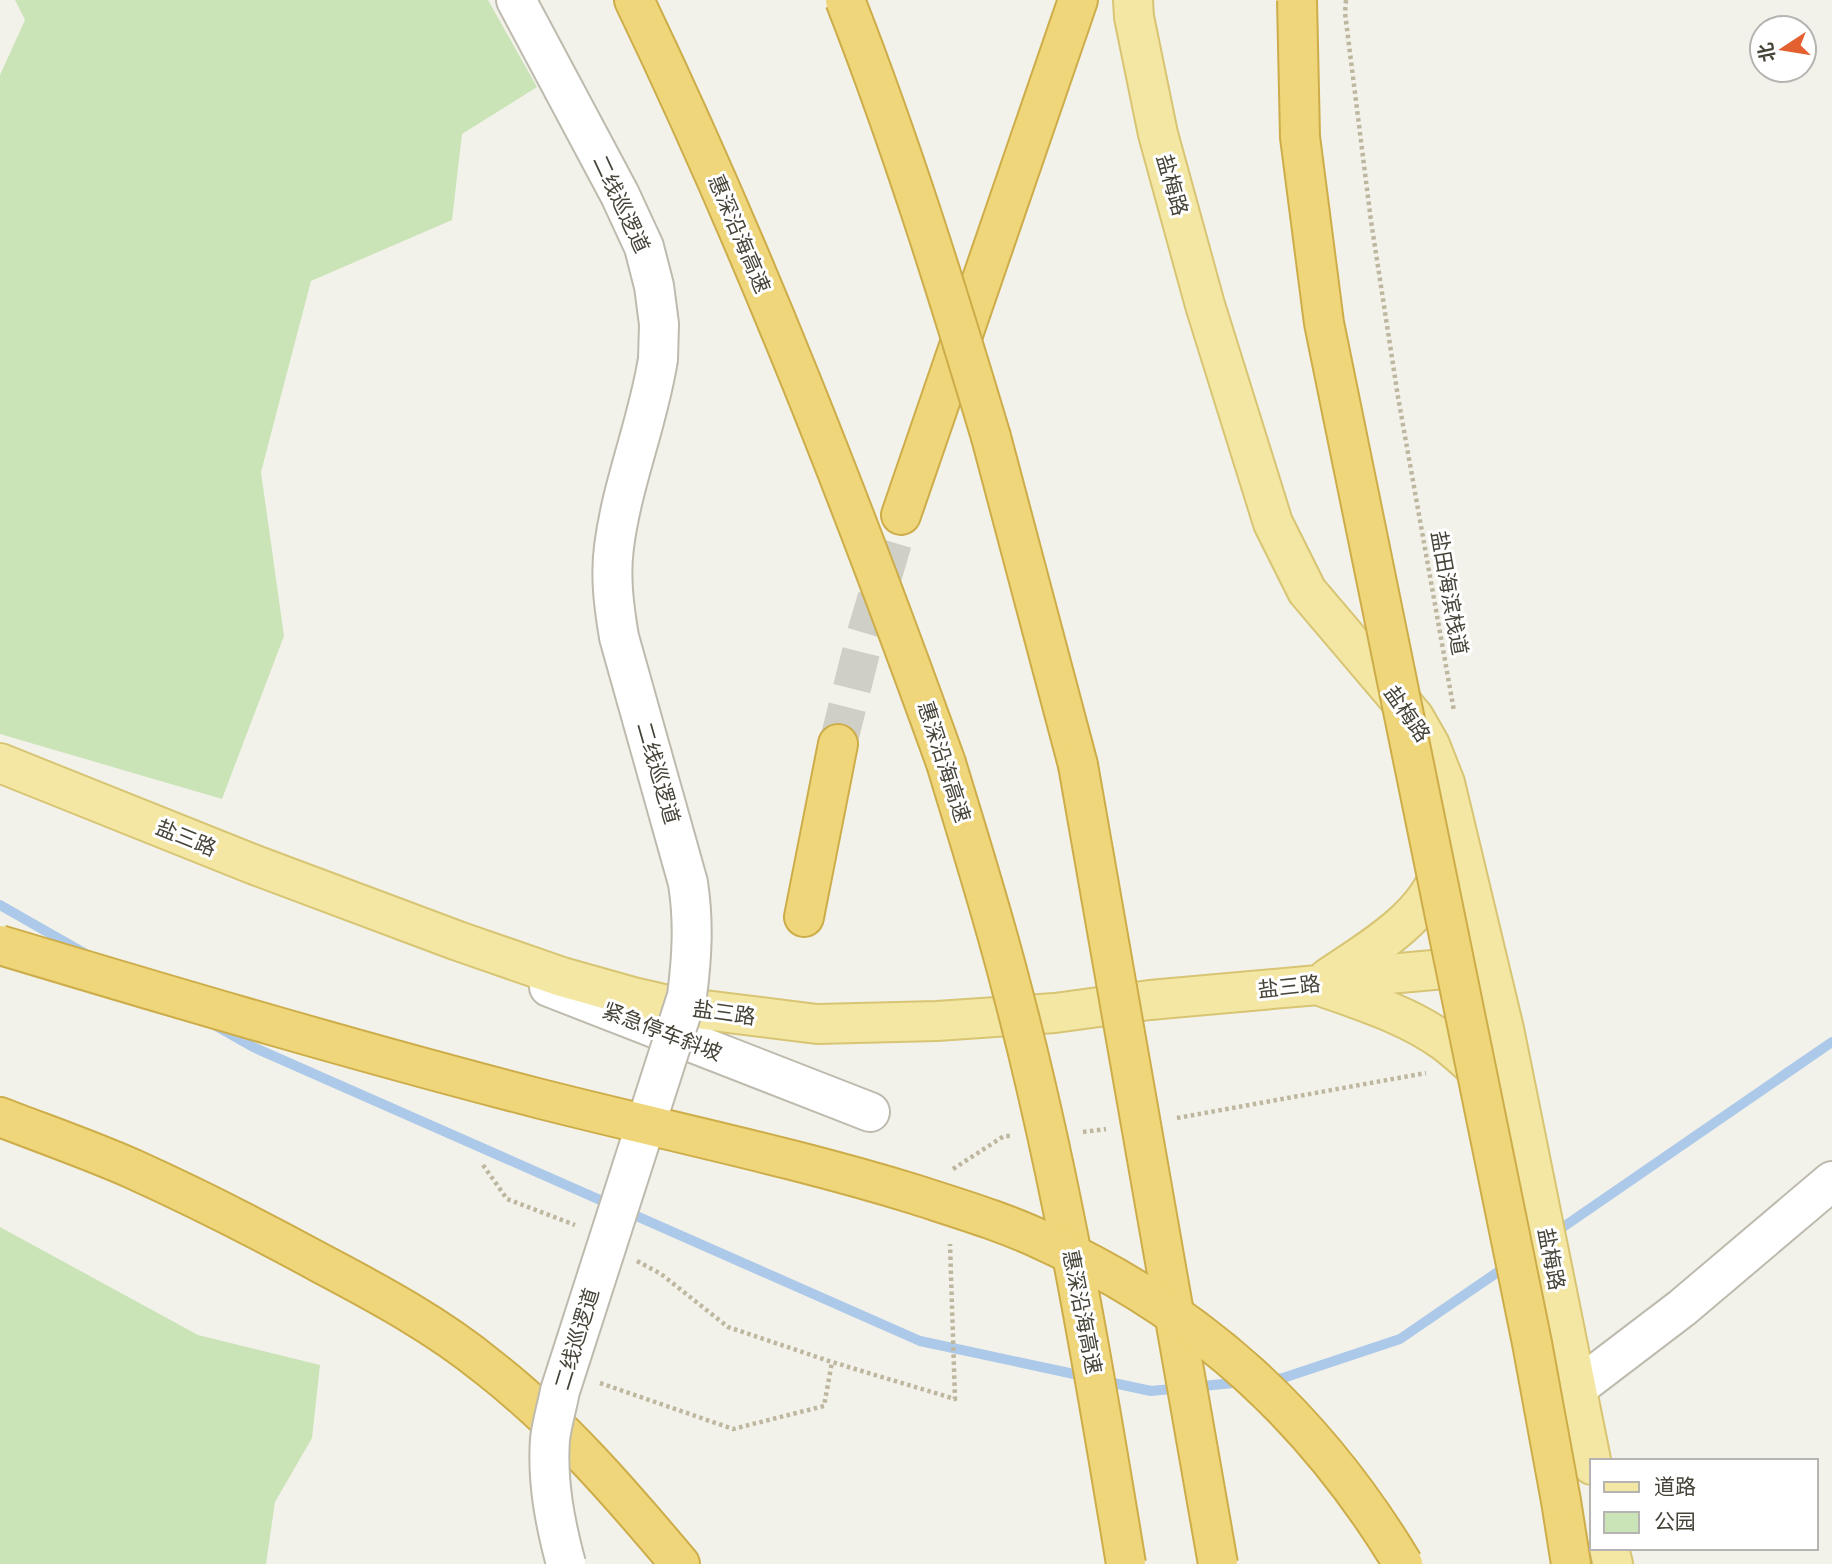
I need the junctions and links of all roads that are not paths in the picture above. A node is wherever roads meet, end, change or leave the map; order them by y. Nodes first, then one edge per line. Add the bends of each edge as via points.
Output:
1 (516, 0) edge
2 (634, 0) edge
3 (845, 0) edge
4 (1078, 0) edge
5 (1133, 0) edge
6 (1297, 0) edge
7 (901, 515) tunnel mouth
8 (838, 744) tunnel mouth
9 (0, 763) edge
10 (1444, 783) junction
11 (804, 917) dead end
12 (458, 941) junction
13 (0, 945) edge
14 (1488, 965) junction
15 (1318, 985) junction
16 (870, 1112) dead end
17 (0, 1116) edge
18 (1528, 1148) junction
19 (1832, 1181) edge
20 (1577, 1388) junction
21 (1591, 1459) edge
22 (566, 1564) edge
23 (680, 1564) edge
24 (1126, 1564) edge
25 (1218, 1564) edge
26 (1403, 1564) edge
27 (1571, 1564) edge

1 - 22 street, 二线巡逻道, bridge via 620,195 644,247 654,286 658,359 653,393 624,493 614,548 612,596 619,637 688,883 693,920 687,996 560,1391 550,1438 554,1520
2 - 24 highway, 惠深沿海高速, bridge via 809,400 946,763 1011,984 1039,1105 1095,1376
3 - 25 highway, bridge via 958,327 1078,765
4 - 7 highway, bridge
5 - 10 main road, 盐梅路 via 1157,134 1273,523 1307,591 1414,717
6 - 27 highway, bridge via 1300,137 1324,323 1532,1343
8 - 11 highway
9 - 12 main road, 盐三路
10 - 14 main road, 盐梅路
10 - 15 main road via 1444,862 1428,896 1385,938
12 - 15 main road, 盐三路 via 633,998 817,1024 1042,1014
12 - 16 street, 紧急停车斜坡 via 543,985
13 - 26 highway, bridge via 419,1068 828,1169 1041,1239 1169,1311 1247,1371 1344,1475
14 - 15 main road, 盐三路
14 - 18 main road, 盐梅路
15 - 18 main road via 1386,1010 1444,1041 1493,1083
17 - 23 highway via 132,1169 266,1233 432,1327 488,1366 540,1412
18 - 20 main road, 盐梅路
19 - 20 street via 1682,1308
20 - 21 main road, 盐梅路

